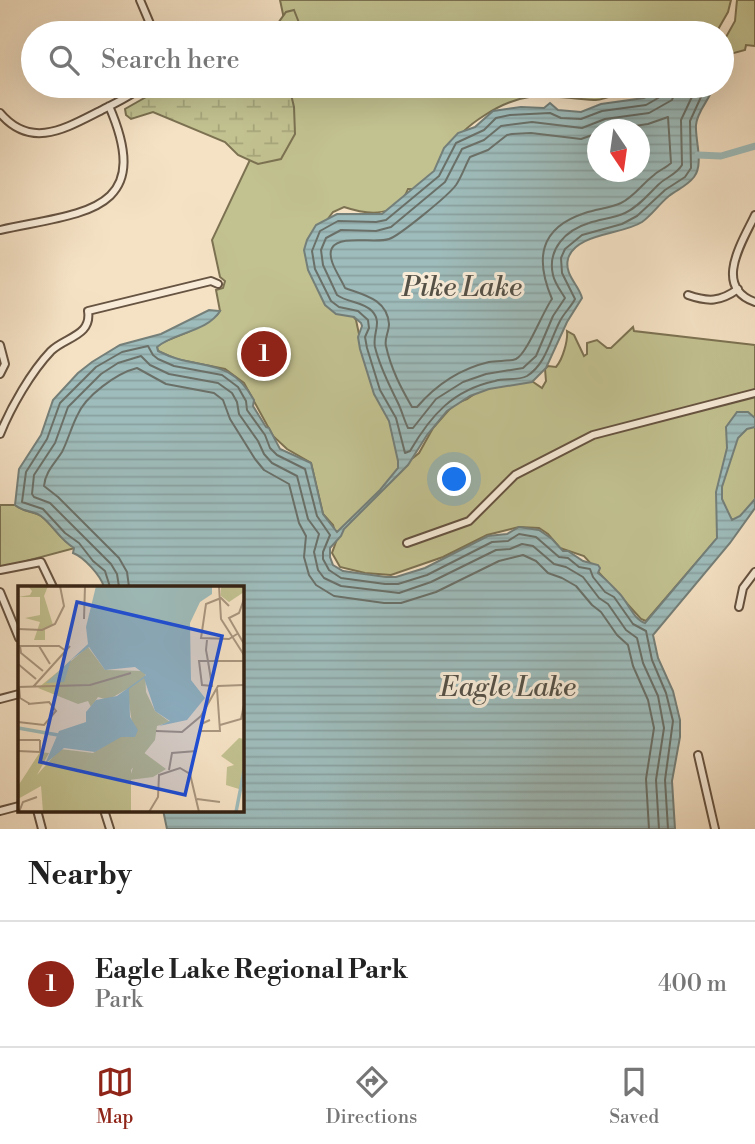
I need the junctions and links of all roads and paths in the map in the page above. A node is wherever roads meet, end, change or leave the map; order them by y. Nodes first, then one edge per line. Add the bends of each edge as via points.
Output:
1 (140, 0) edge
2 (149, 21) edge
3 (125, 98) edge
4 (109, 106) junction
5 (0, 113) edge
6 (755, 215) edge
7 (753, 226) edge
8 (0, 230) edge
9 (218, 284) dead end
10 (738, 289) junction
11 (688, 295) dead end
12 (755, 302) edge
13 (0, 345) edge
14 (0, 374) edge
15 (755, 393) edge
16 (0, 434) edge
17 (407, 543) dead end
18 (0, 570) edge
19 (754, 575) edge
20 (53, 586) edge
21 (0, 592) edge
22 (739, 607) dead end
23 (18, 636) edge
24 (18, 694) edge
25 (0, 699) edge
26 (698, 755) dead end
27 (18, 806) edge
28 (0, 811) edge
29 (37, 811) edge
30 (104, 811) edge
31 (42, 829) edge
32 (110, 829) edge
33 (715, 829) edge

1 - 2 street
3 - 4 street
4 - 5 street via 46,133 23,130
4 - 8 street via 125,160 112,195 89,210
6 - 7 street
7 - 10 street via 733,265
9 - 16 street via 211,281 88,311 86,328 50,353 11,409
10 - 11 street via 714,301
10 - 12 street
13 - 14 street via 5,364
15 - 17 street via 593,435 515,475 469,521
18 - 20 street via 41,562
19 - 22 street via 743,588
21 - 23 street
24 - 25 street
26 - 33 street
27 - 28 street
29 - 31 street
30 - 32 street

